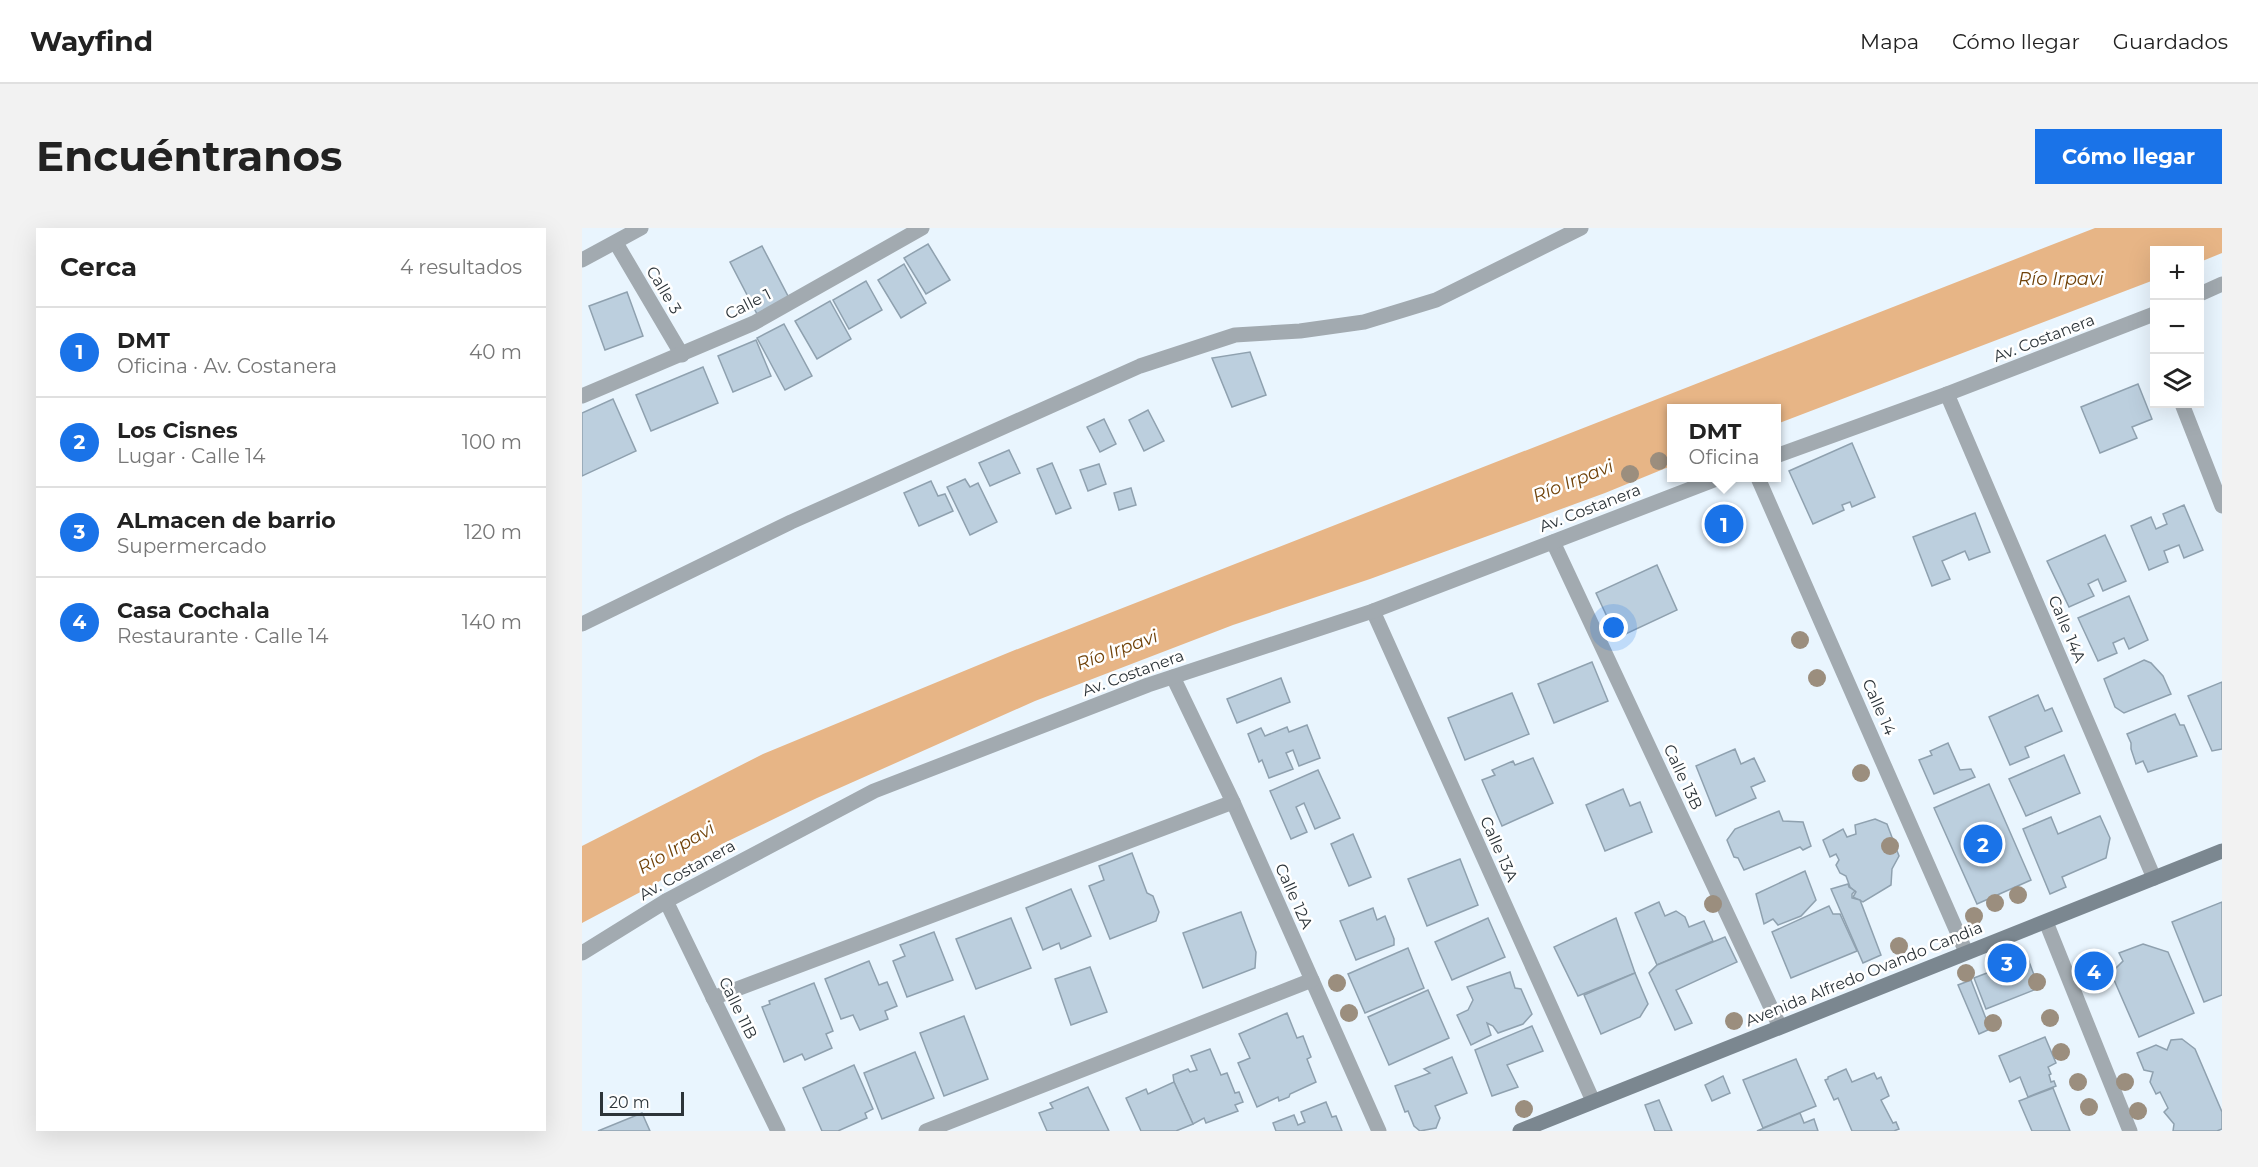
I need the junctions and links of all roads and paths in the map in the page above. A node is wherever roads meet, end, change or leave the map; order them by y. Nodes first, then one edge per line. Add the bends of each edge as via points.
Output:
1 (641, 228) edge
2 (922, 228) edge
3 (1581, 228) edge
4 (616, 243) junction
5 (582, 260) edge
6 (2222, 284) edge
7 (2204, 292) edge
8 (2150, 316) edge
9 (682, 355) junction
10 (1947, 394) junction
11 (582, 396) edge
12 (2184, 408) edge
13 (1781, 454) edge
14 (1706, 482) edge
15 (1760, 482) edge
16 (2222, 506) edge
17 (1553, 542) junction
18 (1373, 612) junction
19 (582, 624) edge
20 (1173, 677) junction
21 (1233, 802) junction
22 (2222, 851) edge
23 (2154, 878) junction
24 (666, 901) junction
25 (2046, 922) junction
26 (1966, 952) junction
27 (582, 953) edge
28 (1312, 980) junction
29 (713, 998) junction
30 (1780, 1027) junction
31 (1593, 1101) junction
32 (1541, 1127) edge
33 (778, 1131) edge
34 (926, 1131) edge
35 (1378, 1131) edge
36 (1520, 1131) edge
37 (2130, 1131) edge

1 - 4 street
2 - 9 street, Calle 1 via 754,323
3 - 19 street via 1436,300 1364,322 1235,335 1140,366 791,522
4 - 5 street
4 - 9 street, Calle 3
6 - 7 street
8 - 10 street, Av. Costanera
9 - 11 street, Calle 1
10 - 13 street, Av. Costanera
10 - 23 street, Calle 14A
12 - 16 street
14 - 17 street, Av. Costanera
15 - 26 street, Calle 14
17 - 18 street, Av. Costanera
17 - 30 street, Calle 13B
18 - 20 street, Av. Costanera
18 - 31 street, Calle 13A
20 - 21 street, Calle 12A
20 - 24 street, Av. Costanera via 874,790
21 - 28 street, Calle 12A
21 - 29 street
22 - 23 main road, Avenida Alfredo Ovando Candia
23 - 25 main road, Avenida Alfredo Ovando Candia
24 - 27 street, Av. Costanera
24 - 29 street, Calle 11B
25 - 26 main road, Avenida Alfredo Ovando Candia
25 - 37 street
26 - 30 main road, Avenida Alfredo Ovando Candia
28 - 34 street
28 - 35 street, Calle 12A
29 - 33 street, Calle 11B
30 - 31 main road, Avenida Alfredo Ovando Candia
31 - 32 main road, Avenida Alfredo Ovando Candia
32 - 36 main road, Avenida Alfredo Ovando Candia

